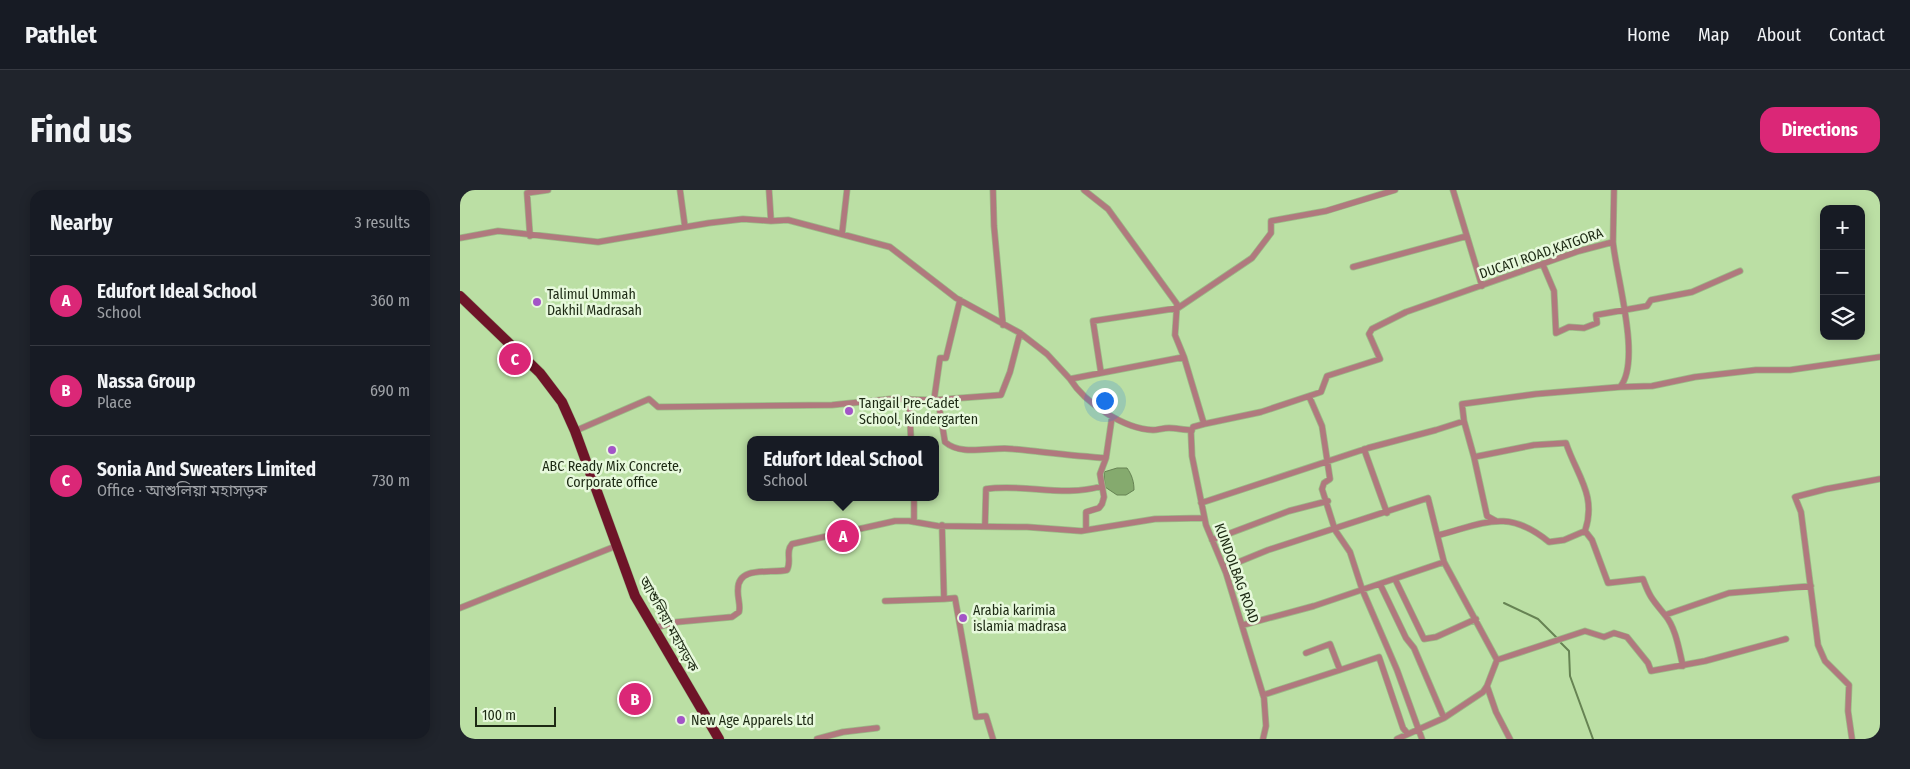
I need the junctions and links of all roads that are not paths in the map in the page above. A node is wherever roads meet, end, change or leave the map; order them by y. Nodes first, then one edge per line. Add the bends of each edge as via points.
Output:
1 (548, 190) edge
2 (680, 190) edge
3 (769, 190) edge
4 (847, 190) edge
5 (993, 190) edge
6 (1084, 190) edge
7 (1396, 190) edge
8 (1453, 190) edge
9 (1614, 190) edge
10 (770, 221) junction
11 (685, 227) junction
12 (842, 234) junction
13 (530, 236) junction
14 (1467, 236) junction
15 (460, 238) edge
16 (1612, 242) junction
17 (1543, 265) junction
18 (1353, 267) dead end
19 (1740, 271) dead end
20 (1482, 286) junction
21 (460, 296) edge
22 (960, 300) junction
23 (1178, 308) junction
24 (1626, 311) junction
25 (1003, 325) junction
26 (1020, 333) junction
27 (1184, 357) junction
28 (1880, 357) edge
29 (1101, 373) junction
30 (1070, 380) junction
31 (1620, 387) junction
32 (1309, 396) junction
33 (909, 399) junction
34 (936, 400) junction
35 (1112, 416) junction
36 (1464, 421) junction
37 (1204, 424) junction
38 (1192, 430) junction
39 (575, 431) junction
40 (911, 436) edge
41 (1364, 449) junction
42 (1474, 457) junction
43 (1106, 458) junction
44 (1326, 462) junction
45 (1880, 479) edge
46 (1102, 486) junction
47 (914, 501) edge
48 (1328, 501) junction
49 (1201, 503) junction
50 (1387, 513) junction
51 (1204, 518) junction
52 (1496, 521) junction
53 (914, 522) junction
54 (942, 526) junction
55 (985, 526) junction
56 (1086, 530) junction
57 (1335, 530) junction
58 (1585, 532) junction
59 (1439, 535) junction
60 (1212, 540) junction
61 (616, 546) junction
62 (1444, 562) junction
63 (1224, 568) junction
64 (1395, 579) junction
65 (1380, 584) junction
66 (1811, 586) junction
67 (1362, 589) junction
68 (944, 599) junction
69 (885, 601) dead end
70 (460, 608) edge
71 (1665, 615) junction
72 (1476, 618) junction
73 (1243, 625) junction
74 (654, 628) junction
75 (1786, 639) dead end
76 (1306, 653) dead end
77 (1497, 660) junction
78 (1682, 666) junction
79 (1340, 670) junction
80 (1487, 686) junction
81 (1263, 695) junction
82 (1444, 718) junction
83 (877, 728) dead end
84 (1419, 729) junction
85 (1408, 733) junction
86 (719, 739) edge
87 (817, 739) edge
88 (993, 739) edge
89 (1263, 739) edge
90 (1397, 739) edge
91 (1422, 739) edge
92 (1510, 739) edge
93 (1852, 739) edge

1 - 13 street via 527,194
2 - 11 street
3 - 10 street
4 - 12 street
5 - 25 street
6 - 23 street via 1108,210
7 - 23 street via 1326,211 1271,221 1271,233 1252,258
8 - 14 street
9 - 16 street, DUCATI ROAD,KATGORA
10 - 11 street via 743,219
10 - 12 street via 788,220
11 - 13 street via 598,242
12 - 22 street via 890,247
13 - 15 street via 498,231
14 - 18 street
14 - 20 street
16 - 17 street, DUCATI ROAD,KATGORA
16 - 24 street
17 - 20 street, DUCATI ROAD,KATGORA
17 - 24 street via 1554,291 1556,333 1570,327 1584,328 1597,323 1596,315
19 - 24 street via 1692,292 1651,300 1647,306
20 - 32 street, DUCATI ROAD,KATGORA via 1406,312 1372,329 1369,334 1380,359 1327,376 1321,392
21 - 39 highway, আশুলিয়া মহাসড়ক via 540,373 562,402
22 - 25 street
22 - 34 street via 946,358 940,358
23 - 27 street via 1174,321 1175,335
23 - 29 street via 1093,321
24 - 31 street via 1628,365 1627,376
25 - 26 street
26 - 30 street via 1047,354
26 - 34 street via 1001,395
27 - 29 street
27 - 37 street
28 - 31 street via 1790,370 1756,370 1659,385
29 - 30 street
30 - 35 street via 1086,400
31 - 36 street via 1462,404
32 - 37 street via 1262,412
32 - 44 street via 1322,426
33 - 34 street
33 - 39 street via 832,406 658,407 649,400
33 - 40 street
34 - 43 street via 944,442 948,446 973,450 1012,448
35 - 38 street via 1154,430
35 - 43 street
36 - 41 street
36 - 42 street
37 - 38 street
38 - 49 street, KUNDOLBAG ROAD via 1192,456
39 - 61 highway, আশুলিয়া মহাসড়ক
41 - 44 street
41 - 50 street
42 - 52 street via 1487,516
42 - 58 street via 1534,445 1566,443 1583,480 1589,505
43 - 46 street via 1100,474
44 - 48 street via 1330,479 1322,489
44 - 49 street
45 - 66 street via 1795,497 1801,512
46 - 55 street via 1073,491 1011,487 986,489
46 - 56 street via 1102,504 1086,512
47 - 53 street
48 - 57 street
48 - 60 street via 1284,513
49 - 51 street, KUNDOLBAG ROAD
50 - 57 street
50 - 59 street via 1428,498
51 - 56 street via 1155,519
51 - 60 street, KUNDOLBAG ROAD
52 - 58 street via 1520,523 1549,542
52 - 59 street
53 - 54 street
53 - 74 street via 895,521 795,542 788,551 790,562 787,570 752,573 740,580 739,612 732,617 677,622
54 - 55 street
54 - 68 street
55 - 56 street
57 - 63 street via 1268,550
57 - 67 street via 1350,552
58 - 71 street via 1592,540 1608,583 1643,579 1650,599
59 - 62 street
60 - 63 street, KUNDOLBAG ROAD
61 - 70 street
61 - 74 highway, আশুলিয়া মহাসড়ক via 635,596
62 - 64 street
62 - 72 street
63 - 73 street, KUNDOLBAG ROAD
64 - 65 street
64 - 72 street via 1424,639 1436,637
65 - 67 street
65 - 82 street via 1414,648
66 - 71 street via 1729,593
66 - 93 street via 1818,645 1825,661 1849,686
67 - 73 street
67 - 84 street
68 - 69 street
68 - 88 street via 955,598 976,717 986,716
71 - 78 street via 1675,636
72 - 77 street
73 - 81 street, KUNDOLBAG ROAD
74 - 86 highway, আশুলিয়া মহাসড়ক
75 - 78 street
76 - 79 street via 1330,644
77 - 78 street via 1585,631 1604,637 1614,633 1627,637 1651,671
77 - 80 street
79 - 81 street
79 - 85 street via 1379,657 1403,728
80 - 82 street
80 - 92 street
81 - 89 street, KUNDOLBAG ROAD via 1266,726
82 - 84 street
83 - 87 street
84 - 85 street
84 - 91 street
85 - 90 street

